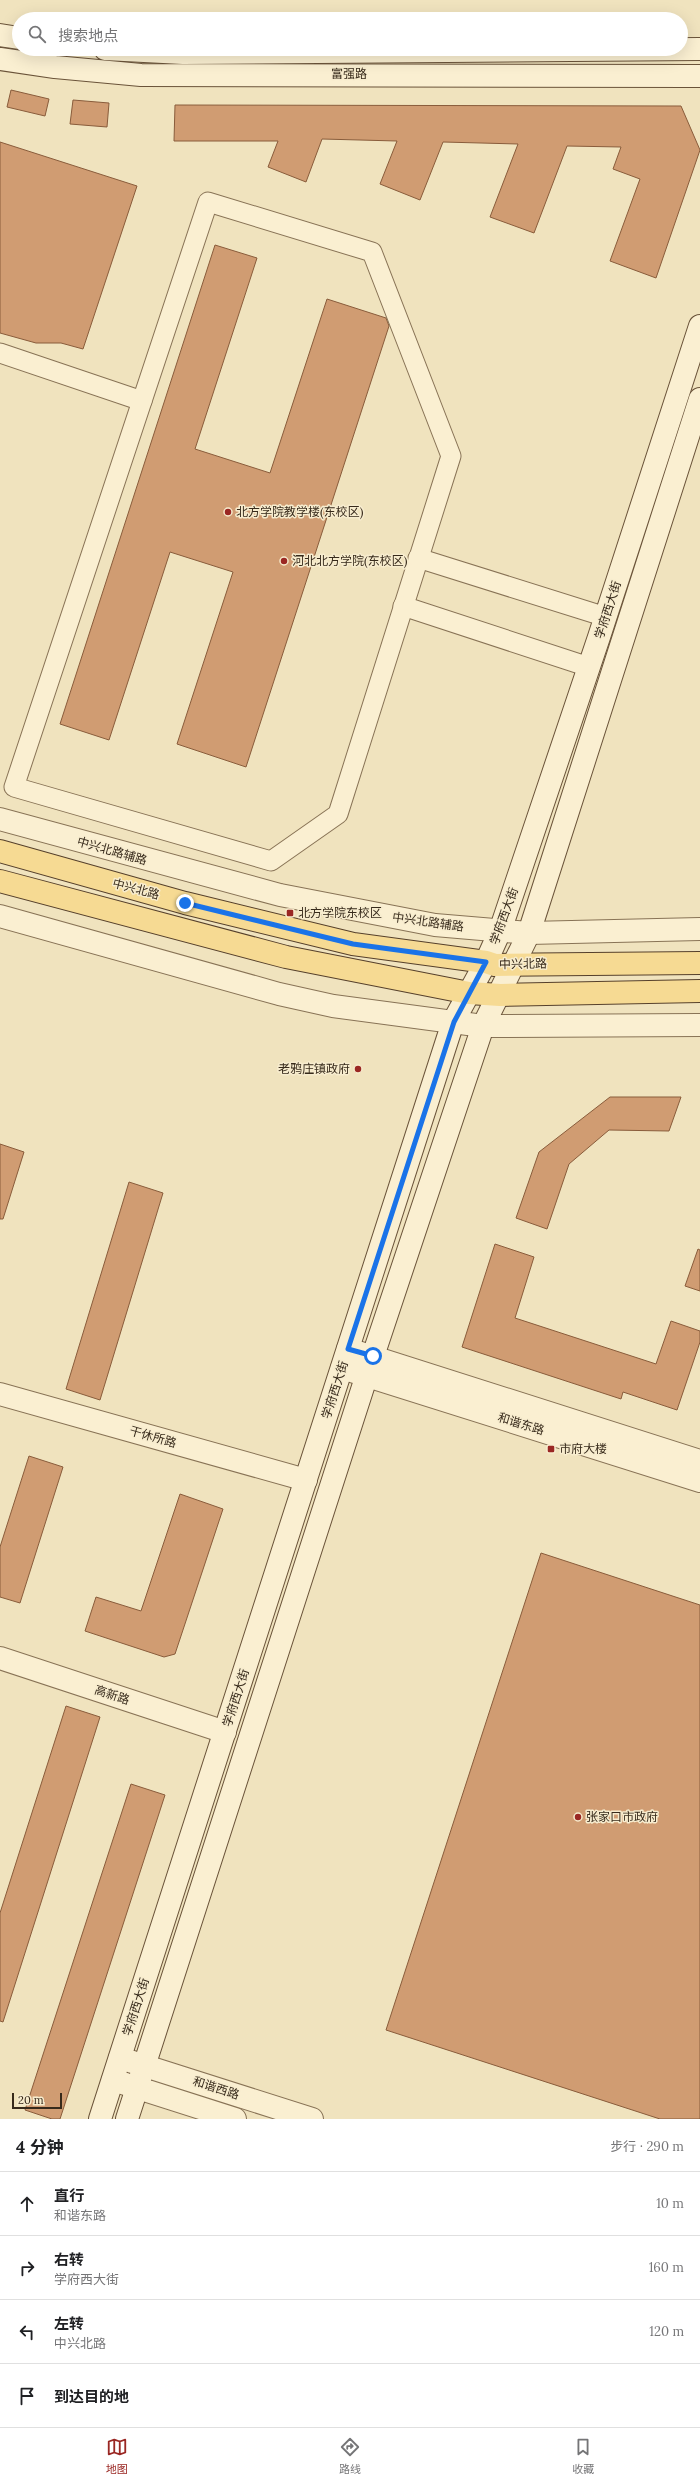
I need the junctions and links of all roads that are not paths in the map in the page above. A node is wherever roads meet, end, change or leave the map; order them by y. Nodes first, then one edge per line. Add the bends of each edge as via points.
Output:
1 (0, 35) edge
2 (12, 37) edge
3 (688, 49) edge
4 (700, 49) edge
5 (0, 59) edge
6 (700, 76) edge
7 (700, 326) edge
8 (0, 353) edge
9 (700, 398) edge
10 (142, 401) junction
11 (418, 558) junction
12 (403, 606) junction
13 (606, 617) junction
14 (589, 667) junction
15 (0, 819) edge
16 (0, 852) edge
17 (0, 881) edge
18 (0, 916) edge
19 (700, 929) edge
20 (500, 931) junction
21 (529, 933) junction
22 (486, 962) junction
23 (700, 962) edge
24 (515, 964) junction
25 (700, 991) edge
26 (469, 993) junction
27 (500, 995) junction
28 (454, 1022) junction
29 (700, 1025) edge
30 (483, 1026) junction
31 (345, 1358) junction
32 (370, 1366) junction
33 (0, 1394) edge
34 (700, 1461) edge
35 (306, 1480) junction
36 (700, 1481) edge
37 (0, 1658) edge
38 (225, 1732) junction
39 (120, 2058) junction
40 (145, 2065) junction
41 (113, 2080) junction
42 (137, 2088) junction
43 (100, 2119) edge
44 (127, 2119) edge
45 (235, 2119) edge
46 (312, 2119) edge

1 - 2 main road
3 - 4 main road, 富强路
5 - 6 main road, 富强路 via 141,75
7 - 13 main road, 学府西大街
8 - 10 street
9 - 21 main road, 学府西大街
10 - 11 street via 208,202 372,252 451,456
10 - 12 street via 14,787 271,861 338,814
11 - 12 street
11 - 13 street
12 - 14 street
13 - 14 main road, 学府西大街
14 - 20 main road, 学府西大街
15 - 20 main road, 中兴北路辅路 via 280,895 435,925
16 - 22 main road, 中兴北路 via 185,903 353,944
17 - 26 main road via 286,957
18 - 28 main road via 279,994 333,1006
19 - 21 main road, 中兴北路辅路
20 - 21 main road, 中兴北路辅路
20 - 22 main road, 学府西大街
21 - 24 main road, 学府西大街
22 - 24 main road, 中兴北路 via 495,965
22 - 26 main road, 学府西大街
23 - 24 main road, 中兴北路
24 - 27 main road, 学府西大街
25 - 27 main road
26 - 27 main road
26 - 28 main road, 学府西大街
27 - 30 main road, 学府西大街
28 - 30 main road
28 - 31 main road, 学府西大街
29 - 30 main road
30 - 32 main road, 学府西大街
31 - 32 main road, 和谐东路
31 - 35 main road, 学府西大街
32 - 34 main road, 和谐东路
32 - 36 main road, 和谐东路
32 - 40 main road, 学府西大街
33 - 35 main road, 干休所路
35 - 38 main road, 学府西大街
37 - 38 main road, 高新路
38 - 39 main road, 学府西大街
39 - 40 main road, 和谐西路
39 - 41 main road, 学府西大街
40 - 42 main road, 学府西大街
40 - 46 main road, 和谐西路
41 - 42 main road, 和谐西路
41 - 43 main road, 学府西大街
42 - 44 main road, 学府西大街
42 - 45 main road, 和谐西路

